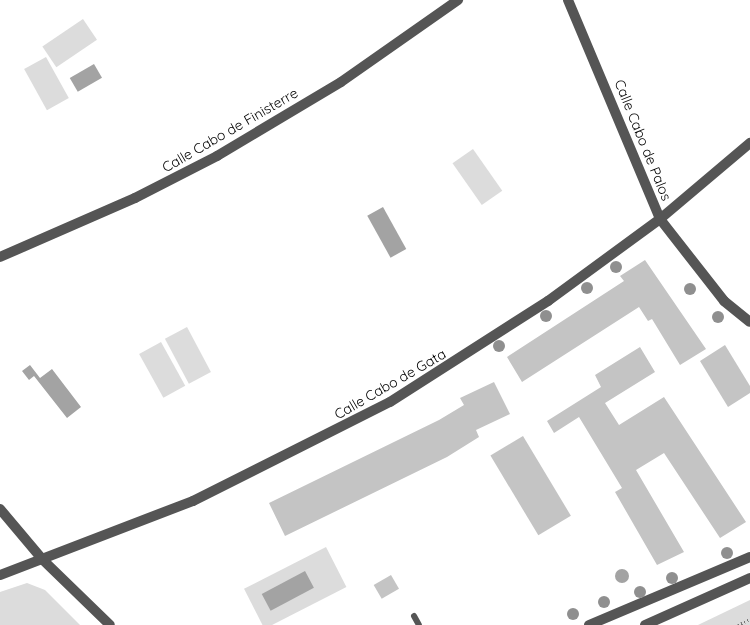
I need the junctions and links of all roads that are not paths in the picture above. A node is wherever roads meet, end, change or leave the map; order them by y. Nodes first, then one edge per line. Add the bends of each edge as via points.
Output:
1 (458, 0) edge
2 (568, 0) edge
3 (750, 142) edge
4 (660, 219) junction
5 (0, 256) edge
6 (750, 322) edge
7 (0, 509) edge
8 (750, 557) edge
9 (43, 560) junction
10 (0, 575) edge
11 (750, 578) edge
12 (414, 616) dead end
13 (110, 625) edge
14 (419, 625) edge
15 (589, 625) edge
16 (645, 625) edge

1 - 5 street, Calle Cabo de Finisterre via 341,82 217,156 135,198
2 - 4 street, Calle Cabo de Palos
3 - 4 street, Calle Cabo de Gata
4 - 6 street, Calle Cabo de Palos via 724,301
4 - 9 street, Calle Cabo de Gata via 548,301 390,402 193,501
7 - 9 street
8 - 15 street
9 - 10 street, Calle Cabo de Gata
9 - 13 street
11 - 16 street
12 - 14 lane

